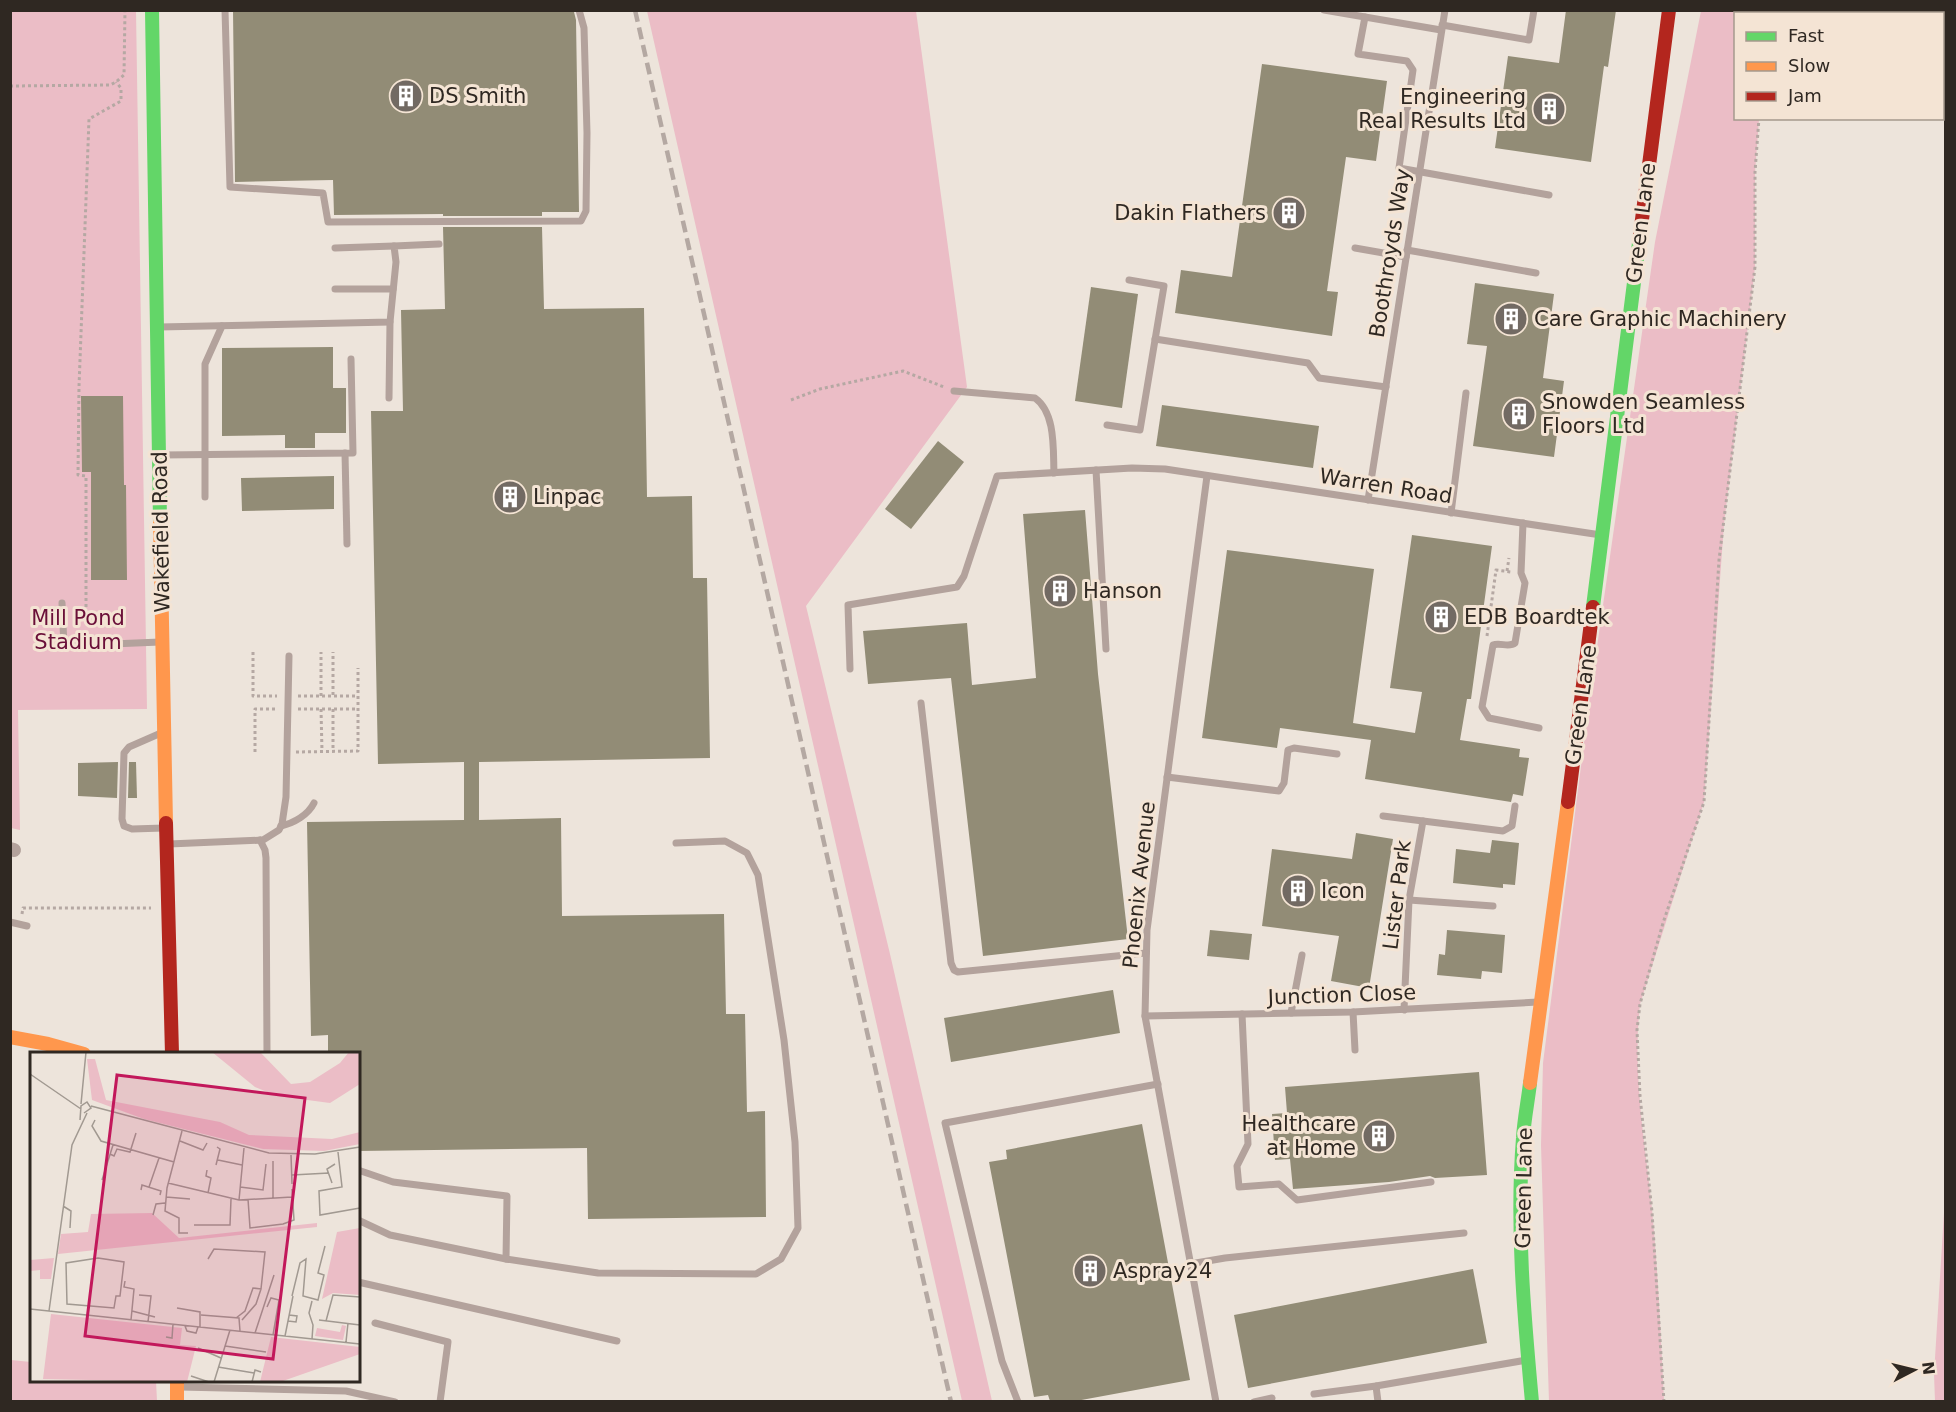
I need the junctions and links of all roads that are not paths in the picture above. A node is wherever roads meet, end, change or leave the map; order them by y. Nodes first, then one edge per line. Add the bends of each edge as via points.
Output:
1 (152, 10) edge
2 (225, 10) edge
3 (579, 10) edge
4 (1445, 10) edge
5 (1534, 10) edge
6 (1669, 10) edge
7 (1325, 11) edge
8 (1365, 17) junction
9 (1442, 28) junction
10 (1419, 173) junction
11 (1549, 195) dead end
12 (439, 244) dead end
13 (394, 246) junction
14 (334, 248) dead end
15 (1355, 248) dead end
16 (1407, 254) junction
17 (1536, 273) dead end
18 (1129, 280) dead end
19 (336, 289) dead end
20 (393, 289) junction
21 (390, 322) junction
22 (222, 326) junction
23 (157, 328) junction
24 (1155, 339) junction
25 (351, 358) dead end
26 (1386, 387) junction
27 (954, 391) road end
28 (1466, 393) dead end
29 (389, 398) dead end
30 (1107, 425) dead end
31 (345, 453) junction
32 (159, 455) junction
33 (204, 455) junction
34 (1096, 470) junction
35 (1054, 472) junction
36 (1208, 476) junction
37 (204, 497) dead end
38 (1368, 500) junction
39 (1451, 513) junction
40 (1523, 524) junction
41 (1601, 535) junction
42 (347, 544) dead end
43 (62, 603) dead end
44 (162, 642) junction
45 (1106, 649) dead end
46 (289, 656) dead end
47 (850, 669) dead end
48 (921, 703) dead end
49 (1539, 728) dead end
50 (165, 732) junction
51 (1337, 754) dead end
52 (1167, 777) junction
53 (314, 803) dead end
54 (1515, 806) dead end
55 (1383, 816) dead end
56 (1423, 821) junction
57 (281, 826) junction
58 (166, 828) junction
59 (260, 840) junction
60 (676, 843) dead end
61 (167, 844) junction
62 (1409, 900) junction
63 (1493, 906) dead end
64 (10, 922) edge
65 (23, 925) road end
66 (1146, 953) junction
67 (1302, 955) dead end
68 (1540, 1002) junction
69 (1404, 1010) junction
70 (1353, 1012) junction
71 (1291, 1013) junction
72 (1242, 1014) junction
73 (1145, 1016) junction
74 (10, 1037) edge
75 (47, 1049) edge
76 (1355, 1050) dead end
77 (75, 1052) edge
78 (172, 1052) edge
79 (267, 1052) edge
80 (1158, 1084) junction
81 (360, 1171) edge
82 (1431, 1182) dead end
83 (360, 1221) edge
84 (1464, 1233) dead end
85 (506, 1259) junction
86 (1191, 1264) junction
87 (360, 1282) edge
88 (375, 1323) dead end
89 (617, 1341) dead end
90 (1527, 1360) junction
91 (1376, 1386) junction
92 (177, 1390) edge
93 (1314, 1394) dead end
94 (1272, 1398) dead end
95 (395, 1401) edge
96 (440, 1401) edge
97 (1018, 1401) edge
98 (1216, 1401) edge
99 (1254, 1401) edge
100 (1378, 1401) edge
101 (1532, 1401) edge

1 - 23 street, Wakefield Road
2 - 3 lane via 230,187 323,193 328,222 581,221 586,211 587,133 584,28
4 - 9 lane, Boothroyds Way
5 - 9 lane via 1529,40
6 - 41 street, Green Lane
7 - 8 lane
8 - 9 lane
8 - 10 lane via 1358,54 1407,62 1413,70 1399,168
9 - 10 lane, Boothroyds Way
10 - 11 lane
10 - 16 lane, Boothroyds Way
12 - 13 lane
13 - 14 lane
13 - 20 lane
15 - 16 lane
16 - 17 lane
16 - 26 lane, Boothroyds Way
18 - 24 lane via 1164,286
19 - 20 lane
20 - 21 lane
21 - 22 lane
21 - 29 lane
22 - 23 lane
22 - 33 lane via 205,364
23 - 32 street, Wakefield Road
24 - 26 lane via 1308,363 1319,378
24 - 30 lane via 1140,430
25 - 31 lane via 353,453
26 - 38 lane, Boothroyds Way
27 - 35 lane via 1035,398 1042,403 1053,440
28 - 39 lane
31 - 33 lane
31 - 42 lane
32 - 33 lane
32 - 44 street, Wakefield Road
33 - 37 lane
34 - 35 lane, Warren Road
34 - 36 lane, Warren Road via 1165,469
34 - 45 lane
35 - 47 lane, Warren Road via 997,476 957,587 848,605
36 - 38 lane, Warren Road
36 - 52 lane, Phoenix Avenue
38 - 39 lane, Warren Road
39 - 40 lane, Warren Road
40 - 41 lane, Warren Road
40 - 49 lane via 1521,573 1525,583 1515,643 1493,645 1482,707 1489,718
41 - 68 street, Green Lane
43 - 44 lane via 63,646
44 - 50 street, Wakefield Road
46 - 57 lane via 286,797
48 - 66 lane via 954,970
50 - 58 street, Wakefield Road
50 - 58 lane via 129,747 124,753 122,819 124,826 132,829
51 - 52 lane via 1288,750 1284,783 1279,791
52 - 66 lane, Phoenix Avenue
53 - 57 lane via 297,820
54 - 56 lane, Lister Park via 1512,826 1503,831
55 - 56 lane, Lister Park
56 - 62 lane, Lister Park
57 - 59 lane
58 - 61 street, Wakefield Road
59 - 61 lane
59 - 79 lane via 266,858
60 - 85 lane via 725,841 747,853 758,875 784,1040 795,1142 798,1228 782,1259 756,1274 598,1273
61 - 78 street, Wakefield Road
62 - 63 lane
62 - 69 lane, Lister Park
64 - 65 lane
66 - 73 lane, Phoenix Avenue
67 - 71 lane
68 - 69 lane, Junction Close
68 - 90 street, Green Lane via 1520,1192
69 - 70 lane, Junction Close
70 - 71 lane, Junction Close
70 - 76 lane
71 - 72 lane, Junction Close
72 - 73 lane, Junction Close
72 - 82 lane via 1248,1144 1237,1166 1239,1187 1279,1184 1297,1200
73 - 80 lane, Phoenix Avenue
74 - 75 street
75 - 77 street
80 - 86 lane, Phoenix Avenue
80 - 97 lane via 945,1123 1002,1361
81 - 85 lane via 393,1182 507,1196
83 - 85 lane via 390,1236
84 - 86 lane
86 - 98 lane, Phoenix Avenue
87 - 89 lane
88 - 96 lane via 448,1342
90 - 91 lane
90 - 101 street, Green Lane
91 - 93 lane
91 - 100 lane
92 - 95 lane via 346,1391
94 - 99 lane

